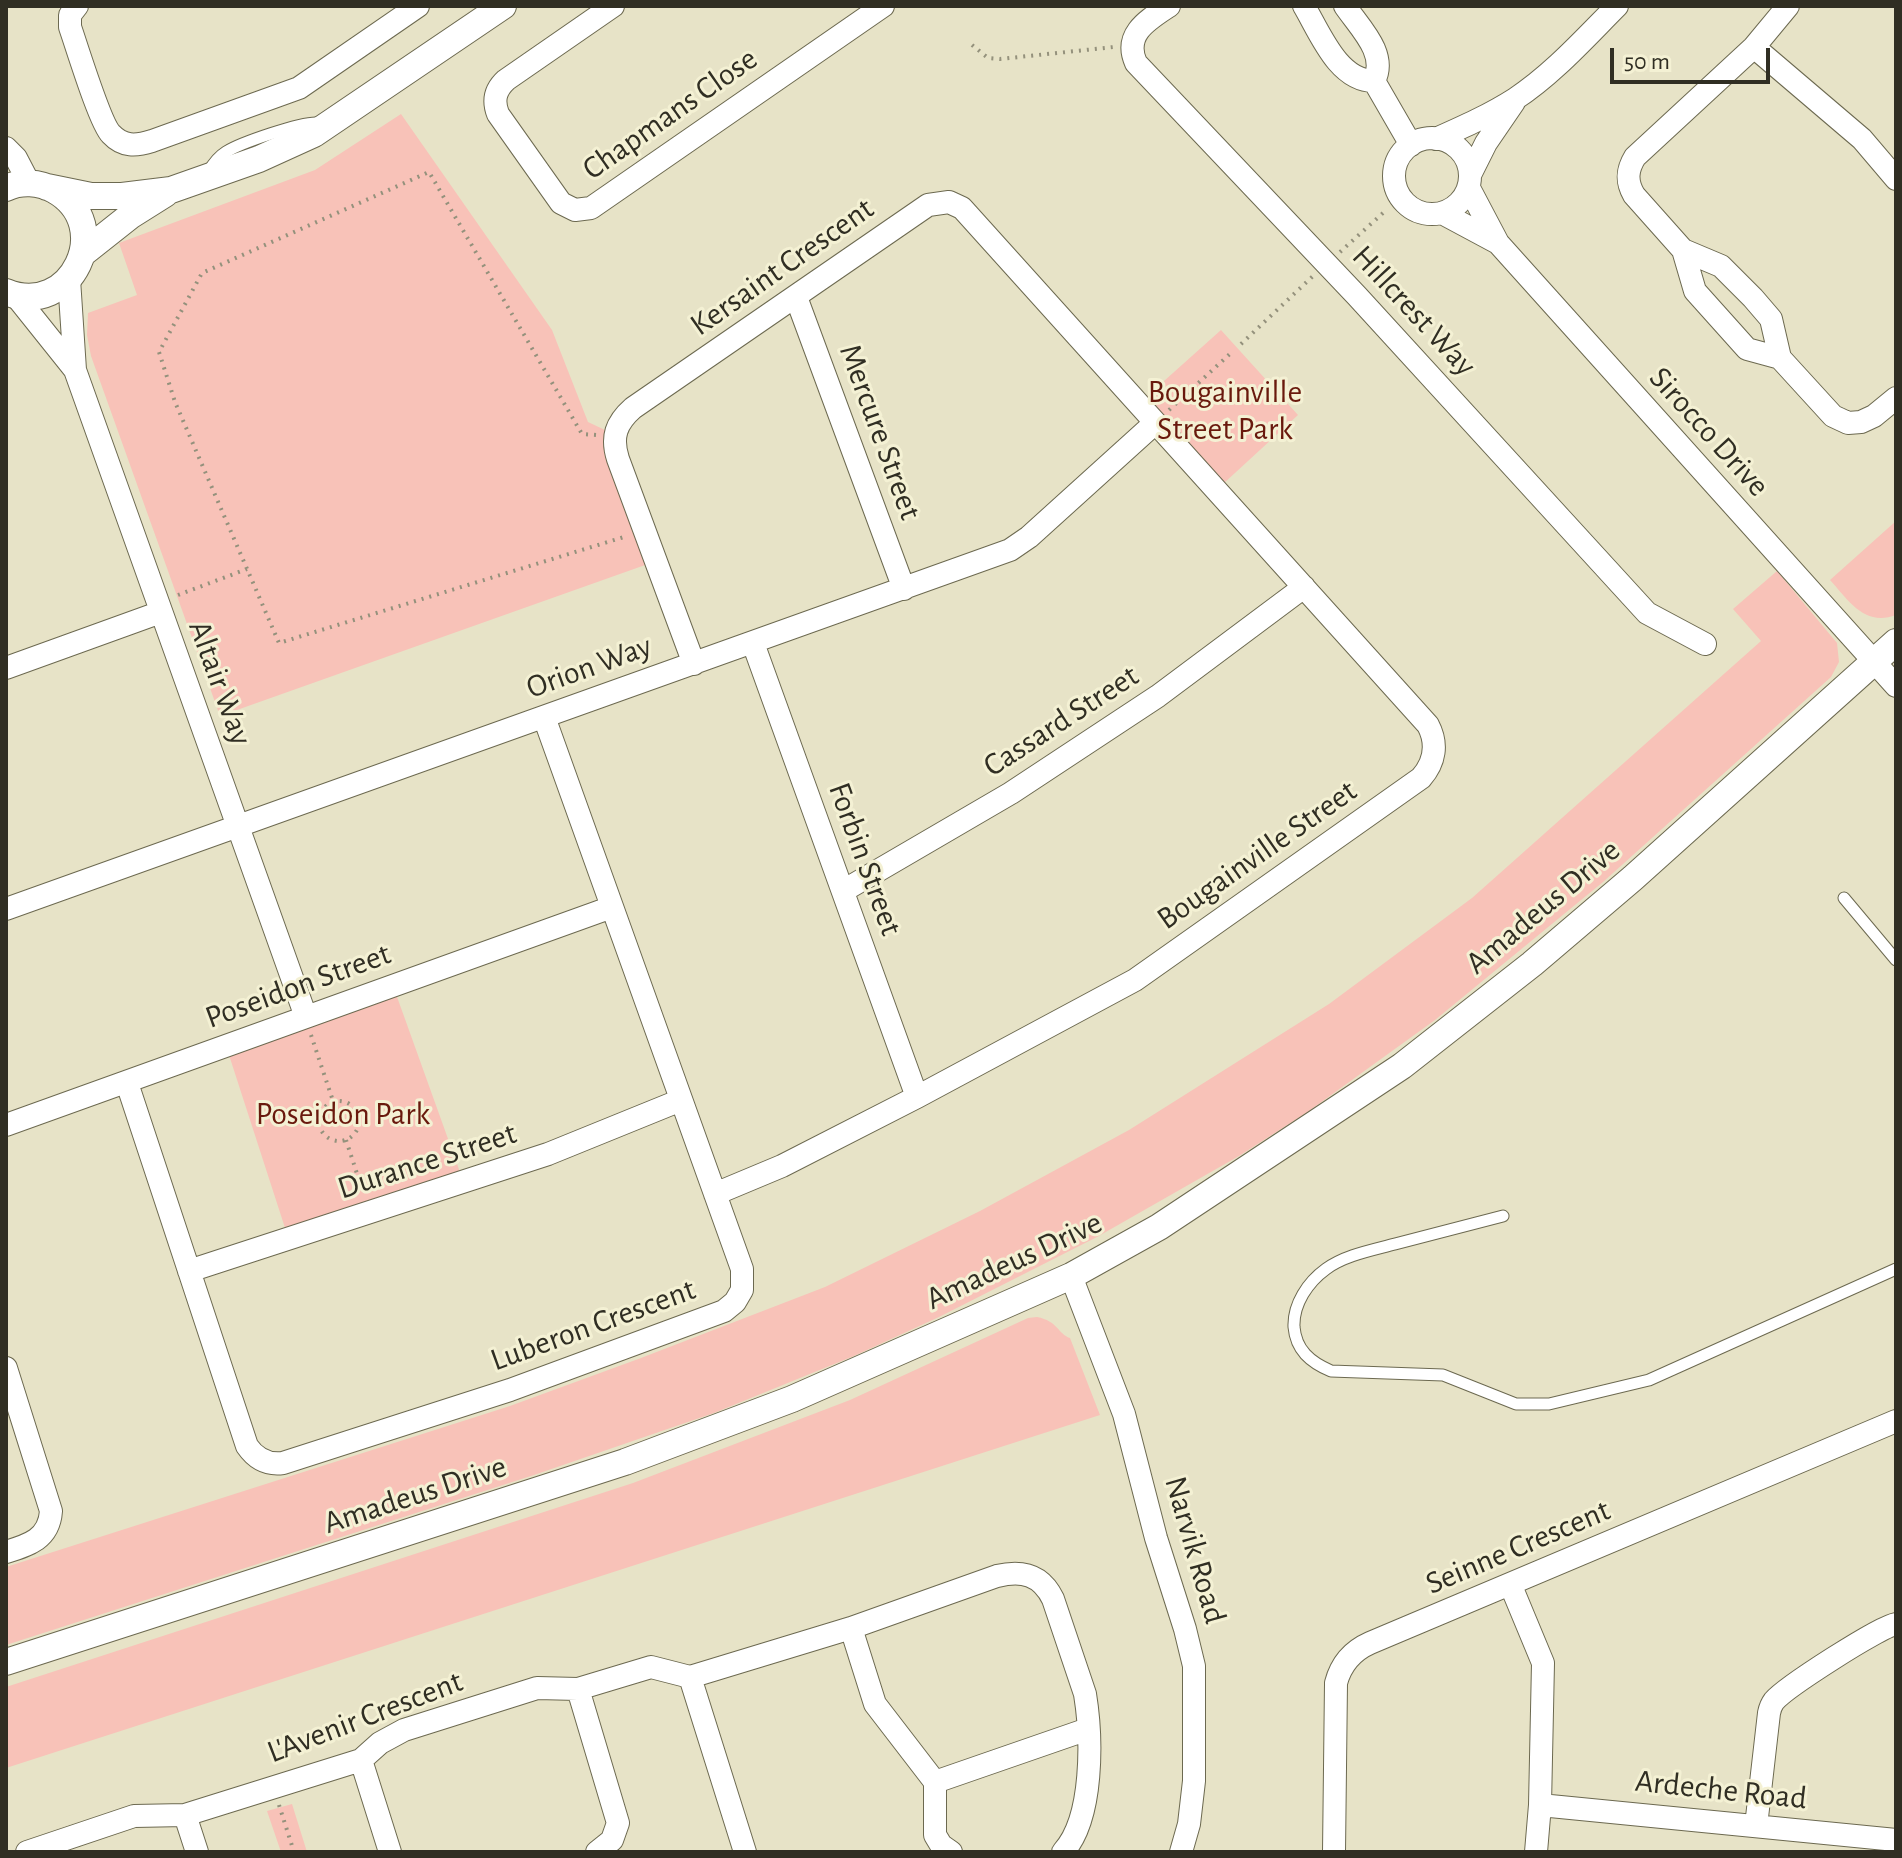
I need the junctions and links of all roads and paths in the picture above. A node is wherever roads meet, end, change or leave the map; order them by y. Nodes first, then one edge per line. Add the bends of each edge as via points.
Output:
1 (77, 6) edge
2 (418, 6) edge
3 (503, 6) edge
4 (613, 6) edge
5 (883, 6) edge
6 (1169, 6) edge
7 (1304, 6) edge
8 (1345, 6) edge
9 (1617, 6) edge
10 (1788, 6) edge
11 (1132, 43) junction
12 (972, 45) dead end
13 (1754, 47) junction
14 (1374, 81) junction
15 (1517, 97) junction
16 (1436, 139) junction
17 (1411, 145) junction
18 (6, 148) edge
19 (1888, 151) edge
20 (1896, 179) edge
21 (1469, 181) junction
22 (27, 186) edge
23 (171, 190) junction
24 (1442, 213) junction
25 (1498, 243) junction
26 (1683, 250) junction
27 (82, 254) junction
28 (69, 279) junction
29 (10, 294) edge
30 (796, 297) junction
31 (1232, 352) dead end
32 (1780, 358) junction
33 (75, 370) junction
34 (1896, 398) edge
35 (1155, 423) junction
36 (614, 436) junction
37 (644, 530) junction
38 (247, 569) junction
39 (1304, 587) junction
40 (904, 589) junction
41 (159, 607) junction
42 (1896, 642) edge
43 (753, 643) junction
44 (1705, 644) dead end
45 (1874, 662) junction
46 (694, 664) junction
47 (6, 668) edge
48 (1896, 686) edge
49 (544, 717) junction
50 (238, 827) junction
51 (843, 891) junction
52 (1844, 898) dead end
53 (612, 907) junction
54 (6, 909) edge
55 (1896, 960) edge
56 (306, 1017) junction
57 (127, 1083) junction
58 (917, 1097) junction
59 (681, 1100) junction
60 (333, 1101) junction
61 (6, 1125) edge
62 (346, 1140) junction
63 (715, 1194) junction
64 (370, 1213) junction
65 (1503, 1216) dead end
66 (1896, 1269) edge
67 (189, 1271) junction
68 (1071, 1276) junction
69 (6, 1368) edge
70 (1896, 1421) edge
71 (6, 1552) edge
72 (1511, 1586) junction
73 (1896, 1624) edge
74 (851, 1628) junction
75 (6, 1662) edge
76 (690, 1677) junction
77 (578, 1689) junction
78 (1088, 1729) junction
79 (361, 1760) junction
80 (935, 1782) junction
81 (274, 1787) junction
82 (1540, 1805) junction
83 (185, 1815) junction
84 (1756, 1826) junction
85 (1896, 1840) edge
86 (27, 1852) edge
87 (197, 1852) edge
88 (294, 1852) edge
89 (390, 1852) edge
90 (597, 1852) edge
91 (745, 1852) edge
92 (951, 1852) edge
93 (1063, 1852) edge
94 (1181, 1852) edge
95 (1334, 1852) edge
96 (1536, 1852) edge

1 - 2 street via 70,27 107,129 134,145 299,88
3 - 23 street via 330,124 290,146
4 - 5 street, Chapmans Close via 506,80 495,98 498,114 561,203 575,210 591,208
6 - 11 street via 1139,27
7 - 14 street via 1348,73
8 - 14 street via 1378,56 1380,70
9 - 15 street
10 - 13 street
11 - 12 path via 1000,59 988,58
11 - 44 street, Hillcrest Way via 1136,63 1647,613
13 - 19 street
13 - 26 street via 1630,166 1634,195
14 - 17 street
15 - 16 street
15 - 21 street via 1486,143
16 - 17 street
16 - 21 street via 1462,152
17 - 24 street via 1394,169 1398,194 1417,212
18 - 22 street
19 - 20 street
21 - 24 street via 1463,199
21 - 25 street, Sirocco Drive
22 - 23 street via 91,196
22 - 27 street via 63,195 75,208 82,224
23 - 27 street
24 - 25 street, Sirocco Drive
25 - 45 street, Sirocco Drive
26 - 32 street via 1721,266 1753,298 1771,319
26 - 32 street via 1695,291 1747,349
27 - 28 street
28 - 29 street via 44,294
28 - 33 street, Altair Way
29 - 33 street, Altair Way
30 - 35 street, Kersaint Crescent via 928,205 949,202 962,208
30 - 36 street, Kersaint Crescent via 633,408
30 - 40 street, Mercure Street
31 - 35 path
32 - 34 street via 1843,422 1868,419
33 - 41 street, Altair Way
35 - 39 street, Bougainville Street
35 - 40 street, Orion Way via 1017,546
36 - 37 street
36 - 38 path via 582,434 429,172 202,273 159,352
37 - 38 path via 279,643
37 - 46 street
38 - 41 path
39 - 51 street, Cassard Street via 1158,696 1011,793
39 - 58 street, Bougainville Street via 1428,725 1435,748 1428,769 1135,980
40 - 43 street, Orion Way
41 - 47 street
41 - 50 street, Altair Way
42 - 45 street, Amadeus Drive
43 - 46 street, Orion Way
43 - 51 street, Forbin Street
45 - 48 street, Sirocco Drive
45 - 68 street, Amadeus Drive via 1577,926 1402,1066 1159,1227
46 - 49 street, Orion Way
49 - 50 street, Orion Way
49 - 53 street, Luberon Crescent
50 - 54 street, Orion Way
50 - 56 street, Altair Way
51 - 58 street, Forbin Street
52 - 55 lane
53 - 56 street, Poseidon Street
53 - 59 street, Luberon Crescent
56 - 57 street, Poseidon Street
56 - 60 path
57 - 61 street, Poseidon Street
57 - 67 street, Luberon Crescent
58 - 63 street, Bougainville Street
59 - 63 street, Luberon Crescent
59 - 64 street, Durance Street via 548,1154
60 - 62 path via 349,1103 359,1114 358,1130
60 - 62 path via 321,1111 320,1127 330,1139
62 - 64 path
63 - 67 street, Luberon Crescent via 743,1276 742,1290 729,1307 510,1390 283,1463 262,1460 247,1446
64 - 67 street, Durance Street
65 - 66 lane via 1369,1251 1327,1268 1299,1303 1294,1322 1303,1353 1331,1371 1443,1375 1516,1404 1549,1404 1649,1380
68 - 75 street, Amadeus Drive via 792,1399 652,1453
68 - 94 street, Narvik Road via 1124,1414 1194,1666 1194,1781
69 - 71 street via 51,1511 37,1540
70 - 72 street, Seinne Crescent
72 - 82 street via 1543,1663
72 - 95 street, Seinne Crescent via 1370,1643 1347,1659 1336,1683
73 - 84 street via 1874,1633 1773,1703
74 - 76 street
74 - 78 street via 997,1576 1035,1577 1053,1599 1085,1694
74 - 80 street via 875,1704
76 - 77 street, L'Avenir Crescent via 651,1667
76 - 91 street
77 - 79 street, L'Avenir Crescent via 537,1688 404,1730
77 - 90 street via 618,1823 612,1840
78 - 80 street
78 - 93 street via 1085,1808
79 - 81 street, L'Avenir Crescent
79 - 89 street
80 - 92 street via 935,1835
81 - 83 street, L'Avenir Crescent
81 - 88 path
82 - 84 street, Ardeche Road
82 - 96 street
83 - 86 street, L'Avenir Crescent via 134,1816
83 - 87 street
84 - 85 street, Ardeche Road

